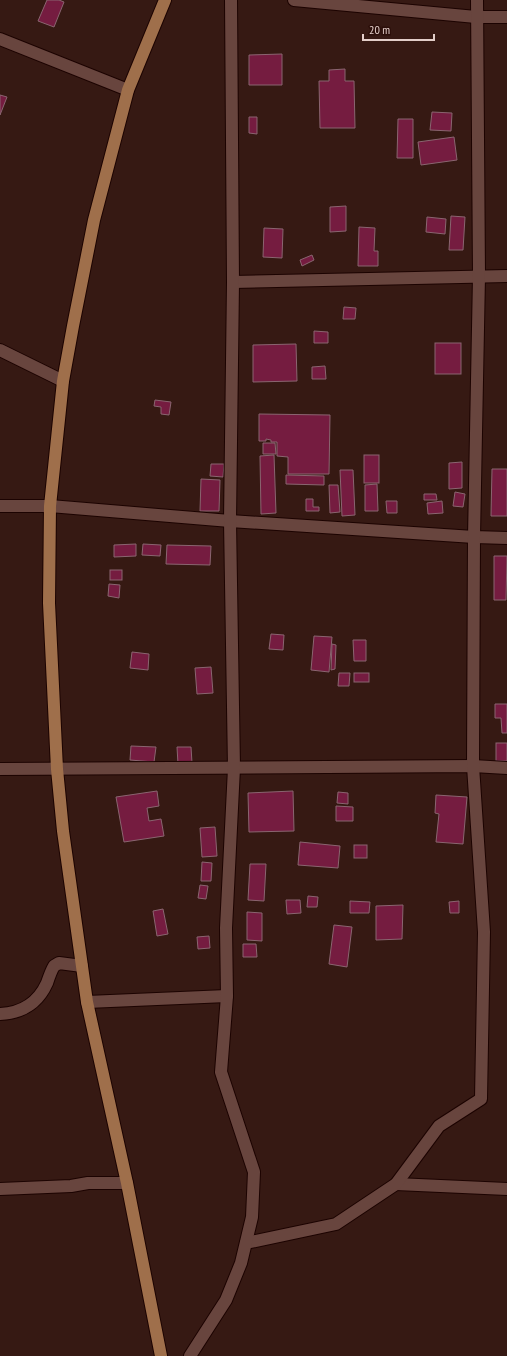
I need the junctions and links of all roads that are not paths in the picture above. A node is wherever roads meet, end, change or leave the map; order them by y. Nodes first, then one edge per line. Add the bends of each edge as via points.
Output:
1 (165, 0) edge
2 (231, 0) edge
3 (294, 0) edge
4 (477, 0) edge
5 (476, 17) junction
6 (507, 17) edge
7 (0, 39) edge
8 (128, 90) junction
9 (479, 276) junction
10 (507, 276) edge
11 (233, 282) junction
12 (0, 350) edge
13 (63, 381) junction
14 (0, 506) edge
15 (50, 506) junction
16 (230, 521) junction
17 (474, 537) junction
18 (507, 538) edge
19 (473, 766) junction
20 (234, 768) junction
21 (507, 768) edge
22 (0, 769) edge
23 (57, 769) junction
24 (82, 966) junction
25 (227, 996) junction
26 (87, 1002) junction
27 (0, 1014) edge
28 (127, 1183) junction
29 (396, 1184) junction
30 (0, 1189) edge
31 (507, 1189) edge
32 (246, 1243) junction
33 (161, 1356) edge
34 (190, 1356) edge

1 - 8 main road
2 - 11 street
3 - 5 street
4 - 5 street
5 - 6 street
5 - 9 street
7 - 8 street
8 - 13 main road via 94,220
9 - 10 street
9 - 11 street
9 - 17 street
11 - 16 street
12 - 13 street
13 - 15 main road
14 - 15 street
15 - 16 street
15 - 23 main road via 49,603
16 - 17 street
16 - 20 street
17 - 18 street
17 - 19 street
19 - 20 street
19 - 21 street
19 - 29 street via 484,932 481,1099 439,1126
20 - 23 street
20 - 25 street via 226,928
22 - 23 street
23 - 24 main road
24 - 26 main road
24 - 27 street via 59,963 54,966 39,996 29,1006 16,1012
25 - 26 street
25 - 32 street via 221,1072 254,1172 252,1217
26 - 28 main road
28 - 30 street
28 - 33 main road
29 - 31 street
29 - 32 street via 336,1224
32 - 34 street via 226,1300

